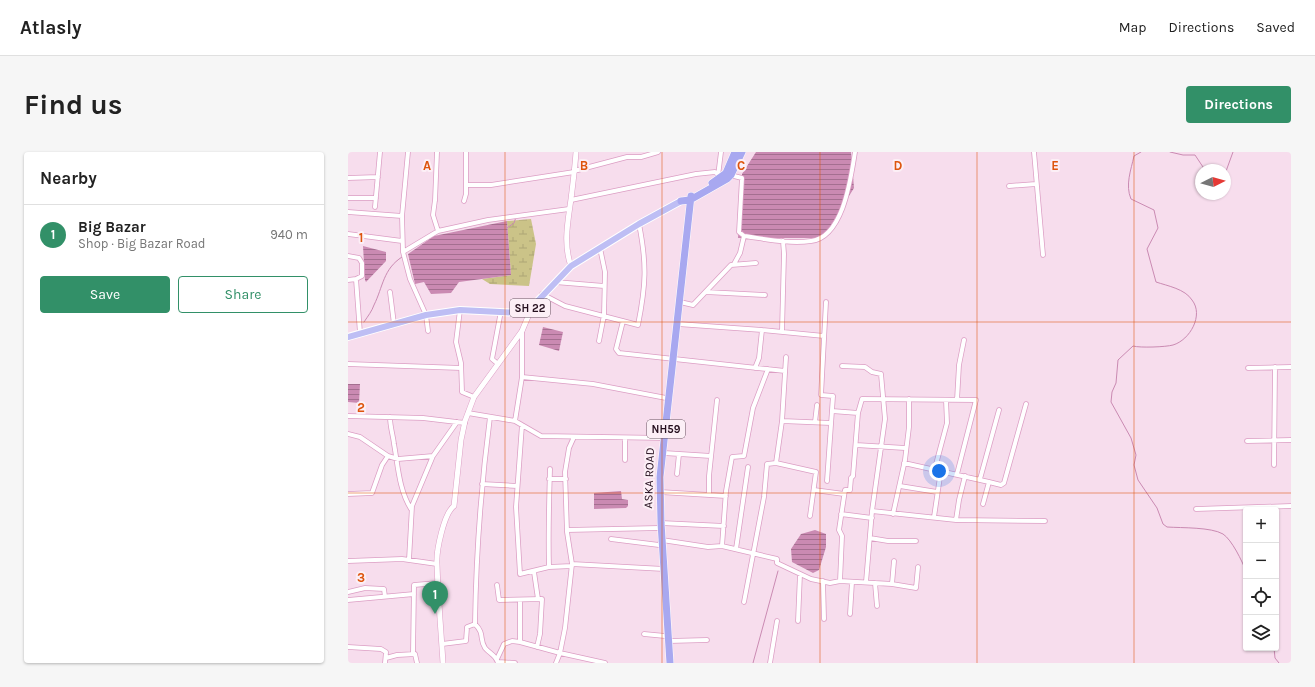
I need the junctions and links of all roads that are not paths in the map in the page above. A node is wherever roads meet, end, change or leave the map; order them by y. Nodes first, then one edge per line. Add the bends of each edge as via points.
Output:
1 (380, 152) edge
2 (408, 152) edge
3 (438, 152) edge
4 (466, 152) edge
5 (576, 152) edge
6 (658, 152) edge
7 (721, 152) edge
8 (735, 152) edge
9 (742, 152) edge
10 (854, 152) edge
11 (1034, 152) edge
12 (574, 171) junction
13 (723, 176) junction
14 (378, 177) junction
15 (348, 178) edge
16 (1036, 184) junction
17 (466, 185) junction
18 (1009, 186) dead end
19 (348, 198) edge
20 (376, 198) junction
21 (687, 199) junction
22 (571, 200) junction
23 (464, 201) dead end
24 (376, 207) dead end
25 (569, 209) junction
26 (348, 212) edge
27 (402, 216) junction
28 (639, 224) junction
29 (438, 231) junction
30 (348, 234) edge
31 (744, 236) junction
32 (402, 241) junction
33 (783, 241) junction
34 (600, 248) junction
35 (404, 252) junction
36 (1043, 255) dead end
37 (348, 256) edge
38 (756, 262) dead end
39 (734, 264) junction
40 (571, 266) junction
41 (356, 279) junction
42 (348, 280) edge
43 (555, 282) junction
44 (604, 286) junction
45 (390, 292) dead end
46 (706, 292) junction
47 (542, 294) junction
48 (765, 296) dead end
49 (680, 302) junction
50 (826, 302) dead end
51 (533, 306) junction
52 (460, 310) junction
53 (501, 311) junction
54 (426, 315) junction
55 (604, 315) junction
56 (623, 321) junction
57 (394, 324) junction
58 (678, 324) junction
59 (762, 330) junction
60 (428, 331) dead end
61 (522, 331) junction
62 (782, 331) junction
63 (360, 333) junction
64 (824, 336) junction
65 (348, 337) edge
66 (964, 340) dead end
67 (599, 342) dead end
68 (786, 357) dead end
69 (672, 359) junction
70 (348, 364) edge
71 (498, 364) junction
72 (842, 366) dead end
73 (1275, 367) junction
74 (1291, 367) edge
75 (461, 368) junction
76 (755, 368) junction
77 (1248, 368) dead end
78 (768, 369) junction
79 (785, 371) junction
80 (522, 377) junction
81 (474, 397) junction
82 (666, 398) junction
83 (883, 399) junction
84 (909, 399) junction
85 (717, 400) dead end
86 (946, 400) junction
87 (957, 400) junction
88 (1026, 404) dead end
89 (817, 405) dead end
90 (999, 410) dead end
91 (832, 411) junction
92 (468, 413) junction
93 (858, 414) junction
94 (348, 416) edge
95 (390, 417) junction
96 (490, 417) junction
97 (515, 421) junction
98 (782, 421) junction
99 (457, 422) junction
100 (815, 422) junction
101 (464, 423) junction
102 (831, 423) junction
103 (522, 425) junction
104 (348, 434) edge
105 (574, 437) junction
106 (625, 438) junction
107 (663, 438) junction
108 (1275, 440) junction
109 (1291, 440) edge
110 (1247, 441) dead end
111 (856, 445) junction
112 (880, 447) junction
113 (905, 448) junction
114 (664, 453) junction
115 (679, 454) junction
116 (388, 456) junction
117 (433, 456) junction
118 (711, 456) junction
119 (396, 459) junction
120 (625, 460) dead end
121 (776, 463) junction
122 (904, 463) junction
123 (1274, 465) dead end
124 (748, 467) dead end
125 (935, 468) junction
126 (550, 469) dead end
127 (941, 470) junction
128 (677, 474) dead end
129 (957, 474) junction
130 (966, 476) junction
131 (550, 479) junction
132 (566, 479) junction
133 (980, 479) junction
134 (827, 481) dead end
135 (989, 482) junction
136 (482, 484) junction
137 (517, 486) junction
138 (900, 486) junction
139 (814, 490) junction
140 (660, 492) junction
141 (937, 492) junction
142 (348, 494) edge
143 (844, 494) junction
144 (709, 495) junction
145 (726, 496) junction
146 (983, 504) dead end
147 (1291, 506) edge
148 (411, 509) junction
149 (1196, 509) dead end
150 (872, 511) junction
151 (841, 514) junction
152 (893, 514) junction
153 (810, 516) dead end
154 (934, 517) junction
155 (872, 518) junction
156 (956, 520) junction
157 (1045, 521) dead end
158 (660, 525) junction
159 (724, 526) junction
160 (567, 530) junction
161 (870, 538) junction
162 (611, 539) dead end
163 (916, 541) dead end
164 (661, 542) junction
165 (722, 546) junction
166 (736, 549) junction
167 (754, 552) junction
168 (409, 560) junction
169 (348, 561) edge
170 (894, 561) dead end
171 (437, 564) junction
172 (572, 565) junction
173 (549, 567) junction
174 (918, 567) dead end
175 (663, 569) junction
176 (534, 572) junction
177 (800, 574) junction
178 (823, 581) junction
179 (840, 581) junction
180 (852, 582) junction
181 (866, 582) junction
182 (438, 583) junction
183 (875, 583) junction
184 (892, 584) junction
185 (498, 585) dead end
186 (348, 592) edge
187 (414, 594) junction
188 (385, 597) junction
189 (538, 599) junction
190 (348, 600) edge
191 (520, 600) junction
192 (744, 602) dead end
193 (877, 606) dead end
194 (850, 614) dead end
195 (798, 620) dead end
196 (824, 620) dead end
197 (776, 621) dead end
198 (475, 624) junction
199 (644, 634) dead end
200 (667, 638) junction
201 (707, 640) dead end
202 (520, 642) junction
203 (442, 644) junction
204 (348, 647) edge
205 (537, 647) junction
206 (560, 653) junction
207 (415, 654) junction
208 (386, 661) edge
209 (497, 661) edge
210 (417, 663) edge
211 (443, 663) edge
212 (515, 663) edge
213 (556, 663) edge
214 (605, 663) edge
215 (666, 663) edge
216 (670, 663) edge
217 (770, 663) edge

1 - 14 street
2 - 27 street
3 - 29 street via 433,215
4 - 17 street
5 - 12 street
6 - 12 street
7 - 13 street
8 - 13 highway
9 - 13 highway
10 - 33 street via 850,188 839,217 828,232 813,241
11 - 16 street
12 - 17 street via 491,185
12 - 22 street
13 - 21 highway
13 - 21 highway
13 - 22 street via 715,172 696,174
13 - 31 street via 742,178 739,232
14 - 15 street
14 - 20 street
16 - 18 street
16 - 36 street
17 - 23 street
19 - 20 street
20 - 24 street
21 - 28 main road, SH 22
21 - 49 highway, NH59
21 - 69 highway, ASKA ROAD / NH59
22 - 25 street
25 - 29 street via 488,220
25 - 40 street via 566,252
26 - 27 street
27 - 32 street
28 - 34 main road, SH 22
28 - 56 street via 645,251 645,287 638,325
29 - 35 street
30 - 32 street
31 - 33 street
31 - 39 street
32 - 35 street
33 - 62 street
34 - 40 main road, SH 22
34 - 44 street via 605,272
35 - 54 street via 410,279
37 - 41 street via 361,259 362,276
38 - 39 street
39 - 46 street
40 - 43 main road, SH 22
41 - 42 street
41 - 63 street
43 - 44 street
43 - 47 main road, SH 22
44 - 55 street
45 - 57 street
46 - 48 street
46 - 49 street via 693,305
47 - 51 main road, SH 22
47 - 55 street via 565,306
49 - 58 highway, NH59
50 - 64 street
51 - 53 main road, SH 22 via 521,313
51 - 61 street
52 - 53 main road, SH 22
52 - 54 main road, SH 22
52 - 75 street via 456,342
53 - 71 street via 492,359
54 - 57 main road, SH 22
54 - 60 street
55 - 56 street
55 - 67 street
56 - 69 street via 616,351
57 - 63 main road, SH 22
58 - 59 street
58 - 69 highway, NH59
59 - 62 street
59 - 76 street via 759,358
61 - 71 street
61 - 80 street
62 - 64 street
63 - 65 main road, SH 22
64 - 91 street via 822,395 833,396
66 - 87 street via 959,365
68 - 79 street
69 - 76 street
69 - 82 highway, ASKA ROAD / NH59
69 - 107 highway, NH59
70 - 75 street
71 - 81 street
72 - 83 street via 865,367 881,374
73 - 74 street
73 - 77 street
73 - 108 street
75 - 81 street via 462,392
76 - 78 street
78 - 79 street
78 - 145 street via 753,408 744,456 732,456
79 - 98 street
80 - 82 street via 594,384
80 - 97 street
81 - 92 street
82 - 107 highway, ASKA ROAD / NH59
83 - 84 street
83 - 93 street via 862,399
83 - 112 street via 885,419
84 - 86 street
84 - 113 street via 909,427
85 - 118 street
86 - 87 street
86 - 125 street via 947,423
87 - 129 street via 976,400
88 - 135 street via 1004,483 1001,485
89 - 100 street
90 - 133 street
91 - 93 street
91 - 102 street
92 - 96 street
92 - 101 street
93 - 111 street
94 - 95 street
95 - 99 street
95 - 119 street
96 - 97 street
96 - 136 street
97 - 103 street
98 - 100 street
98 - 121 street
99 - 101 street
99 - 117 street
100 - 102 street
101 - 171 street via 454,506 450,509 443,529
102 - 134 street
103 - 105 street via 542,436
103 - 137 street
104 - 116 street via 360,437
105 - 106 street
105 - 132 street via 569,448
106 - 107 street
106 - 120 street
107 - 114 highway, NH59
107 - 158 highway, ASKA ROAD / NH59 via 657,479
108 - 109 street
108 - 110 street
108 - 123 street
111 - 112 street
111 - 143 street via 850,490 845,490
112 - 113 street
112 - 150 street
113 - 122 street
114 - 115 street
114 - 140 highway, NH59
115 - 118 street
115 - 128 street
116 - 119 street
116 - 142 street via 372,493
117 - 119 street
117 - 148 street
118 - 144 street
119 - 148 street via 405,500
121 - 139 street via 816,472
121 - 167 street via 767,464
122 - 125 street
122 - 138 street
124 - 166 street
125 - 127 street
126 - 131 street
127 - 129 street
127 - 141 street
129 - 130 street
130 - 133 street
130 - 156 street
131 - 132 street
131 - 173 street via 550,510 547,520
132 - 160 street
133 - 135 street
135 - 146 street
136 - 137 street
136 - 198 street
137 - 176 street via 520,574
138 - 141 street
138 - 152 street via 897,489
139 - 143 street
139 - 153 street
140 - 144 street
140 - 158 highway, NH59
141 - 154 street
143 - 151 street
144 - 145 street
145 - 159 street
147 - 149 street
148 - 168 street
150 - 152 street
150 - 155 street
151 - 155 street
151 - 179 street
152 - 154 street
154 - 156 street
155 - 161 street
156 - 157 street
158 - 159 street
158 - 160 street
158 - 164 highway, ASKA ROAD / NH59
159 - 165 street
160 - 172 street
161 - 163 street
161 - 181 street
162 - 164 street
164 - 165 street
164 - 175 highway, ASKA ROAD / NH59
165 - 166 street
166 - 167 street
167 - 177 street via 777,559 777,563
167 - 192 street
168 - 169 street
168 - 171 street
170 - 184 street
171 - 182 street
172 - 173 street
172 - 175 street
172 - 206 street
173 - 176 street
174 - 184 street via 916,588
175 - 200 highway, ASKA ROAD / NH59
176 - 189 street
177 - 178 street
177 - 195 street
178 - 179 street
178 - 196 street
179 - 180 street
180 - 181 street
180 - 194 street
181 - 183 street
182 - 187 street via 414,585
182 - 203 street
183 - 184 street
183 - 193 street
185 - 191 street via 500,600
186 - 188 street via 365,588 384,589
187 - 188 street
187 - 207 street
188 - 190 street
189 - 191 street
189 - 205 street via 542,599
191 - 202 street
197 - 217 street
198 - 203 street via 467,627 466,641
198 - 209 street via 481,630 485,648
199 - 200 street
200 - 201 street
200 - 215 highway, ASKA ROAD / NH59
200 - 216 highway, NH59
202 - 205 street
202 - 209 street via 504,644
203 - 211 street
204 - 208 street via 381,649 386,652
205 - 206 street
206 - 213 street
206 - 214 street
207 - 208 street via 397,655
207 - 210 street
209 - 212 street

